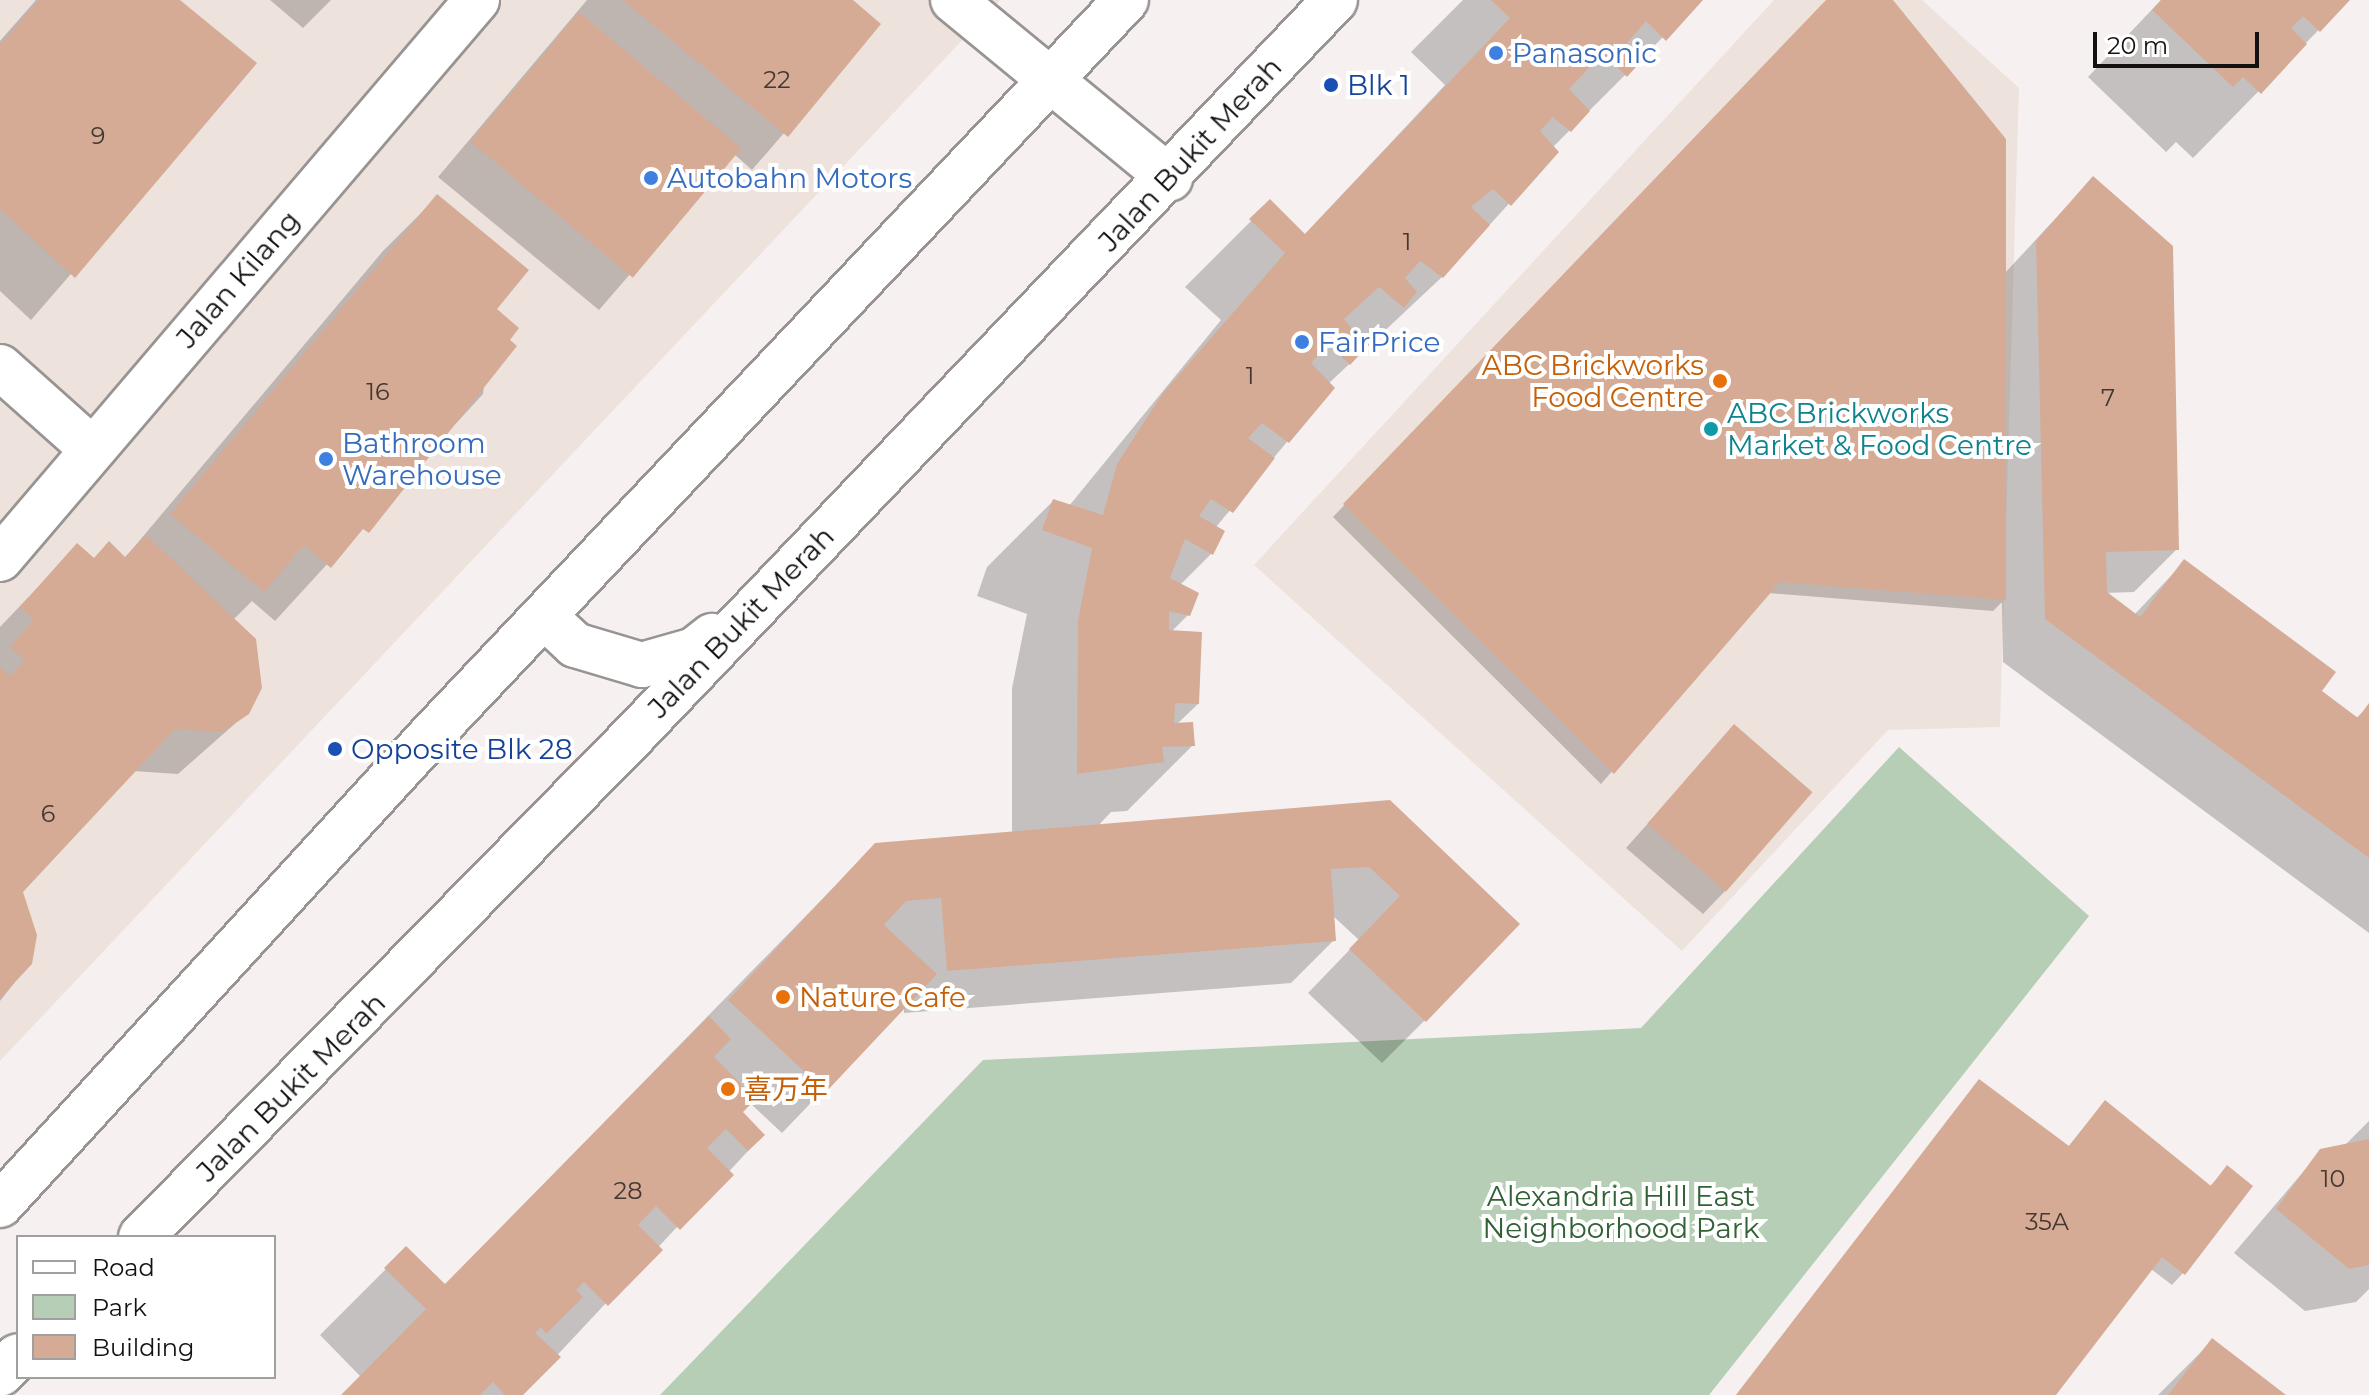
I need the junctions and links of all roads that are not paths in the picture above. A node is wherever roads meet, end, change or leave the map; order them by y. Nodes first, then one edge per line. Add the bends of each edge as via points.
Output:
1 (477, 0) edge
2 (953, 0) edge
3 (1126, 0) edge
4 (1335, 0) edge
5 (1053, 78) junction
6 (1170, 178) junction
7 (0, 367) edge
8 (92, 449) junction
9 (0, 559) edge
10 (765, 596) junction
11 (545, 617) junction
12 (0, 1205) edge
13 (143, 1235) edge
14 (16, 1358) edge
15 (0, 1374) edge

1 - 8 main road, Jalan Kilang
2 - 5 main road
3 - 5 main road
4 - 6 main road, Jalan Bukit Merah
5 - 6 main road
5 - 11 main road
6 - 10 main road, Jalan Bukit Merah
7 - 8 main road
8 - 9 main road, Jalan Kilang
10 - 11 main road via 694,650 642,665 575,645
10 - 13 main road, Jalan Bukit Merah
11 - 12 main road
14 - 15 main road

